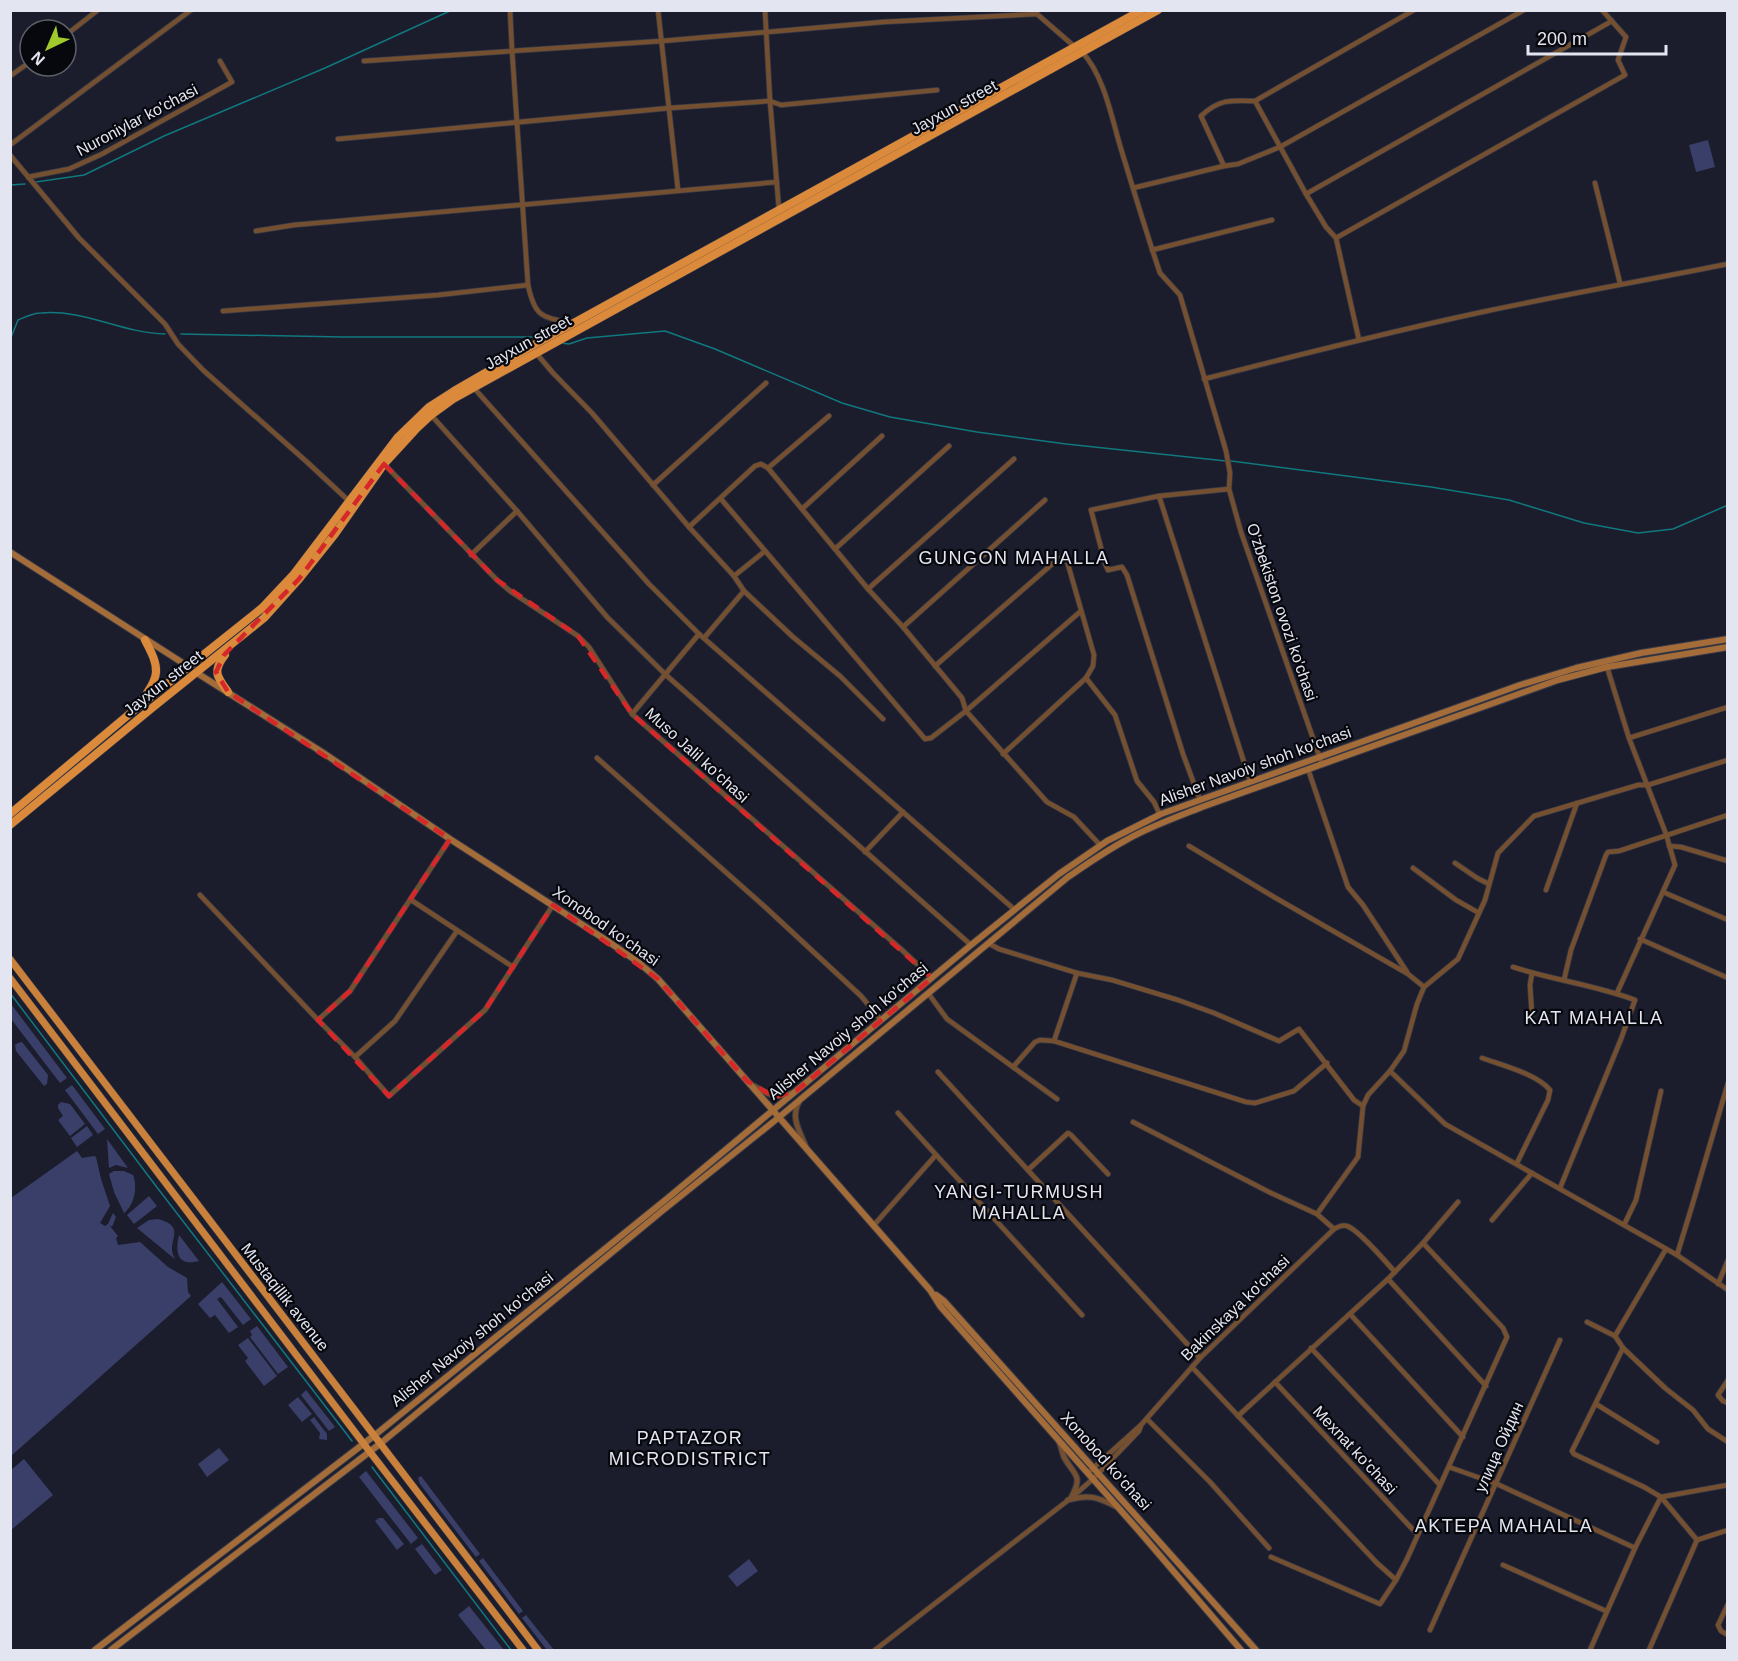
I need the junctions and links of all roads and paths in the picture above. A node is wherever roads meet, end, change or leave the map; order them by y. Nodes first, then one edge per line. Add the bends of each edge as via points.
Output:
1 (98, 10) edge
2 (191, 10) edge
3 (510, 10) edge
4 (658, 10) edge
5 (765, 10) edge
6 (1142, 10) edge
7 (1158, 10) edge
8 (1414, 10) edge
9 (1524, 10) edge
10 (1602, 10) edge
11 (1036, 12) edge
12 (1612, 21) junction
13 (78, 26) edge
14 (767, 31) junction
15 (662, 41) junction
16 (512, 50) junction
17 (1079, 50) junction
18 (220, 61) dead end
19 (364, 61) dead end
20 (937, 90) dead end
21 (1255, 100) junction
22 (770, 101) junction
23 (670, 108) junction
24 (516, 122) junction
25 (338, 139) dead end
26 (10, 146) edge
27 (1280, 147) junction
28 (10, 155) edge
29 (1224, 166) junction
30 (28, 177) junction
31 (777, 182) junction
32 (1595, 183) dead end
33 (1133, 188) junction
34 (678, 190) junction
35 (1306, 194) junction
36 (524, 206) junction
37 (778, 210) junction
38 (1272, 220) dead end
39 (256, 231) dead end
40 (1336, 238) junction
41 (1152, 250) junction
42 (1728, 264) edge
43 (1620, 283) junction
44 (528, 285) junction
45 (223, 311) dead end
46 (574, 323) junction
47 (1359, 340) junction
48 (534, 350) junction
49 (1204, 379) junction
50 (766, 383) dead end
51 (473, 387) junction
52 (431, 415) junction
53 (829, 416) dead end
54 (882, 436) dead end
55 (949, 446) dead end
56 (1014, 459) dead end
57 (384, 465) junction
58 (768, 468) junction
59 (653, 485) junction
60 (1229, 489) junction
61 (1159, 496) junction
62 (721, 499) junction
63 (1045, 500) dead end
64 (350, 502) junction
65 (802, 509) junction
66 (517, 512) junction
67 (689, 527) junction
68 (835, 549) junction
69 (765, 551) junction
70 (10, 552) edge
71 (471, 555) junction
72 (734, 576) junction
73 (868, 589) junction
74 (744, 591) junction
75 (1081, 611) junction
76 (903, 627) junction
77 (699, 634) junction
78 (241, 637) junction
79 (704, 638) junction
80 (1728, 639) edge
81 (145, 640) junction
82 (1728, 647) edge
83 (935, 666) junction
84 (189, 667) junction
85 (1607, 667) junction
86 (197, 673) junction
87 (666, 675) junction
88 (1086, 678) junction
89 (228, 692) junction
90 (1728, 707) edge
91 (133, 711) junction
92 (966, 711) junction
93 (633, 714) junction
94 (883, 718) dead end
95 (1629, 738) junction
96 (1003, 754) junction
97 (597, 759) dead end
98 (1728, 760) edge
99 (1321, 761) junction
100 (1307, 766) junction
101 (1250, 781) junction
102 (1648, 785) junction
103 (1200, 800) junction
104 (1577, 803) junction
105 (903, 812) junction
106 (10, 814) edge
107 (1160, 815) junction
108 (1728, 815) edge
109 (10, 825) edge
110 (1666, 834) junction
111 (450, 839) junction
112 (1100, 845) junction
113 (1189, 846) dead end
114 (1670, 846) junction
115 (865, 852) junction
116 (1728, 861) edge
117 (1455, 863) dead end
118 (1413, 868) dead end
119 (1489, 884) junction
120 (1546, 890) dead end
121 (1663, 892) junction
122 (200, 895) dead end
123 (411, 900) junction
124 (552, 905) junction
125 (1015, 910) junction
126 (1479, 913) junction
127 (1728, 920) edge
128 (457, 931) junction
129 (1641, 939) junction
130 (988, 943) junction
131 (971, 945) junction
132 (961, 954) junction
133 (10, 959) edge
134 (967, 961) junction
135 (513, 967) junction
136 (1513, 967) dead end
137 (1532, 973) junction
138 (1077, 974) junction
139 (1408, 974) junction
140 (10, 978) edge
141 (932, 978) junction
142 (1728, 978) edge
143 (1564, 980) junction
144 (1424, 987) junction
145 (928, 993) junction
146 (1617, 993) junction
147 (1532, 1016) dead end
148 (318, 1020) junction
149 (881, 1020) junction
150 (1054, 1041) junction
151 (355, 1056) junction
152 (1482, 1058) dead end
153 (1326, 1063) junction
154 (1013, 1067) junction
155 (1390, 1071) junction
156 (938, 1072) dead end
157 (747, 1081) junction
158 (1728, 1083) edge
159 (796, 1091) junction
160 (1661, 1091) dead end
161 (801, 1098) junction
162 (1057, 1099) dead end
163 (1725, 1101) edge
164 (1363, 1106) junction
165 (772, 1111) junction
166 (898, 1113) dead end
167 (778, 1118) junction
168 (1133, 1122) dead end
169 (808, 1151) junction
170 (935, 1156) junction
171 (1517, 1163) junction
172 (1029, 1169) junction
173 (1532, 1173) junction
174 (1108, 1174) dead end
175 (1560, 1188) junction
176 (671, 1199) junction
177 (1458, 1202) dead end
178 (1317, 1214) junction
179 (1492, 1220) dead end
180 (874, 1225) junction
181 (1624, 1225) junction
182 (1334, 1229) junction
183 (1423, 1243) junction
184 (1666, 1249) junction
185 (1677, 1255) junction
186 (236, 1256) junction
187 (1728, 1260) edge
188 (228, 1262) junction
189 (1395, 1272) junction
190 (1388, 1279) junction
191 (1718, 1284) junction
192 (1728, 1290) edge
193 (933, 1293) junction
194 (1350, 1314) junction
195 (1082, 1315) dead end
196 (1587, 1322) dead end
197 (502, 1333) junction
198 (1615, 1336) junction
199 (507, 1339) junction
200 (1560, 1340) dead end
201 (1311, 1348) junction
202 (1623, 1348) junction
203 (1200, 1358) junction
204 (1191, 1367) junction
205 (1728, 1380) edge
206 (1275, 1382) junction
207 (1486, 1386) junction
208 (1728, 1403) edge
209 (1596, 1404) junction
210 (1238, 1416) junction
211 (1147, 1419) junction
212 (375, 1435) junction
213 (1463, 1437) junction
214 (1059, 1440) junction
215 (1657, 1442) dead end
216 (1728, 1442) edge
217 (381, 1443) junction
218 (364, 1444) junction
219 (370, 1452) junction
220 (1449, 1467) junction
221 (1096, 1471) junction
222 (1090, 1476) junction
223 (1497, 1484) junction
224 (1440, 1485) junction
225 (1728, 1485) edge
226 (1662, 1497) junction
227 (1070, 1499) junction
228 (1118, 1507) junction
229 (1728, 1530) edge
230 (1418, 1534) junction
231 (1697, 1539) junction
232 (1269, 1548) dead end
233 (1635, 1548) junction
234 (1271, 1557) dead end
235 (1503, 1565) dead end
236 (1396, 1580) junction
237 (157, 1602) junction
238 (1728, 1604) edge
239 (163, 1610) junction
240 (1606, 1611) junction
241 (1430, 1630) dead end
242 (1728, 1635) edge
243 (1590, 1649) edge
244 (95, 1650) edge
245 (111, 1650) edge
246 (523, 1650) edge
247 (538, 1650) edge
248 (875, 1650) edge
249 (1241, 1650) edge
250 (1256, 1650) edge
251 (1599, 1650) edge
252 (1649, 1650) edge

1 - 13 street
2 - 26 street
3 - 16 street
4 - 15 street
5 - 14 street
6 - 17 highway, Jayxun street
7 - 17 highway, Jayxun street
8 - 21 street
9 - 27 street
10 - 12 street
11 - 14 street
11 - 17 street, O'zbekiston ovozi ko'chasi
12 - 35 street
12 - 40 street via 1626,37 1618,60 1625,75
14 - 15 street
14 - 22 street
15 - 16 street
15 - 23 street
16 - 19 street
16 - 24 street
17 - 33 street, O'zbekiston ovozi ko'chasi via 1096,73
17 - 37 highway, Jayxun street
17 - 48 highway, Jayxun street via 567,336
18 - 30 street, Nuroniylar ko'chasi via 232,82 69,169
20 - 22 street via 781,105
21 - 27 street
21 - 29 street via 1226,100 1201,116
22 - 23 street
22 - 31 street
23 - 24 street
23 - 34 street
24 - 25 street
24 - 36 street
27 - 29 street
27 - 35 street
28 - 30 street
29 - 33 street
30 - 64 street via 79,238 165,324 203,370
31 - 34 street
31 - 37 street
32 - 43 street
33 - 41 street, O'zbekiston ovozi ko'chasi
34 - 36 street
35 - 40 street
36 - 39 street
36 - 44 street
37 - 46 highway, Jayxun street
38 - 41 street
40 - 47 street
41 - 49 street, O'zbekiston ovozi ko'chasi via 1160,273 1180,295
42 - 43 street
43 - 47 street
44 - 45 street
44 - 46 street via 536,311
46 - 48 highway, Jayxun street
47 - 49 street
48 - 51 highway, Jayxun street
48 - 59 street
48 - 64 highway, Jayxun street via 429,407 398,437
49 - 60 street, O'zbekiston ovozi ko'chasi via 1226,451
50 - 59 street
51 - 52 highway, Jayxun street
51 - 77 street via 649,584
52 - 57 highway, Jayxun street
52 - 66 street
53 - 58 street
54 - 65 street
55 - 68 street
56 - 73 street
57 - 71 street, Muso Jalil ko'chasi
57 - 78 highway, Jayxun street via 299,579
58 - 62 street via 755,466
58 - 65 street
59 - 67 street
60 - 61 street
60 - 99 street, O'zbekiston ovozi ko'chasi
61 - 101 street
61 - 103 street via 1091,510 1108,570 1122,567 1127,575
62 - 67 street
62 - 69 street
63 - 76 street
64 - 84 highway, Jayxun street via 262,608
65 - 68 street
66 - 71 street
66 - 87 street via 607,617
67 - 72 street
68 - 73 street
69 - 72 street
69 - 92 street via 925,739
70 - 81 main road
71 - 93 street, Muso Jalil ko'chasi via 510,591 578,636
72 - 74 street
73 - 76 street
74 - 79 street
74 - 94 street
75 - 83 street via 1067,561 1058,558
75 - 88 street via 1094,655
75 - 92 street
76 - 83 street
77 - 79 street
77 - 87 street
78 - 86 highway, Jayxun street
78 - 89 highway via 218,663 216,672
79 - 105 street
80 - 99 main road, Alisher Navoiy shoh ko'chasi via 1576,668 1520,685
81 - 84 main road
81 - 91 highway via 156,661 156,678
82 - 85 main road, Alisher Navoiy shoh ko'chasi
83 - 92 street via 962,698
84 - 86 street, Xonobod ko'chasi
84 - 91 highway, Jayxun street
85 - 95 street
85 - 99 main road, Alisher Navoiy shoh ko'chasi
86 - 89 main road, Xonobod ko'chasi
86 - 109 highway, Jayxun street
87 - 93 street
87 - 115 street
88 - 96 street
88 - 107 street via 1115,715 1137,781
89 - 111 main road, Xonobod ko'chasi
90 - 95 street
91 - 106 highway, Jayxun street
92 - 96 street
93 - 141 street, Muso Jalil ko'chasi
95 - 102 street
96 - 112 street via 1047,802 1074,817
97 - 149 street via 764,906 861,996
98 - 102 street
99 - 100 main road, Alisher Navoiy shoh ko'chasi
100 - 101 main road, Alisher Navoiy shoh ko'chasi
100 - 130 main road, Alisher Navoiy shoh ko'chasi via 1128,838 1068,877
100 - 139 street via 1348,887
101 - 103 main road, Alisher Navoiy shoh ko'chasi
102 - 104 street
102 - 110 street
103 - 107 main road, Alisher Navoiy shoh ko'chasi
104 - 119 street via 1534,816 1498,852
104 - 120 street
105 - 115 street
105 - 125 street
107 - 112 main road, Alisher Navoiy shoh ko'chasi
108 - 110 street
110 - 114 street
110 - 143 street via 1619,851 1611,850 1606,855
111 - 123 street
111 - 124 main road, Xonobod ko'chasi
112 - 125 main road, Alisher Navoiy shoh ko'chasi
113 - 139 street
114 - 116 street
114 - 121 street via 1675,865
115 - 131 street
117 - 119 street
118 - 126 street
119 - 126 street
121 - 127 street
121 - 129 street
122 - 148 street
123 - 128 street
123 - 148 street via 350,991
124 - 135 street
124 - 157 main road, Xonobod ko'chasi via 658,979
125 - 131 main road, Alisher Navoiy shoh ko'chasi
126 - 144 street via 1458,958
128 - 135 street
128 - 151 street via 395,1021
129 - 142 street
129 - 146 street
130 - 134 main road, Alisher Navoiy shoh ko'chasi
130 - 138 street
131 - 132 main road, Alisher Navoiy shoh ko'chasi
132 - 134 street
132 - 141 main road, Alisher Navoiy shoh ko'chasi
133 - 186 main road, Mustaqillik avenue
134 - 145 main road, Alisher Navoiy shoh ko'chasi
135 - 151 street via 485,1010 389,1096
136 - 137 street
137 - 143 street
137 - 147 street
138 - 150 street
138 - 153 street via 1178,999 1279,1041 1299,1029
139 - 144 street
140 - 188 main road, Mustaqillik avenue
141 - 149 main road, Alisher Navoiy shoh ko'chasi
143 - 146 street
144 - 155 street via 1404,1050
145 - 154 street via 947,1019
145 - 161 main road, Alisher Navoiy shoh ko'chasi
146 - 175 street via 1635,1000
148 - 151 street
149 - 159 main road, Alisher Navoiy shoh ko'chasi
150 - 153 street via 1255,1103 1294,1091
150 - 154 street via 1035,1042
152 - 171 street via 1524,1073 1550,1090
153 - 164 street
154 - 162 street
155 - 164 street
155 - 171 street via 1445,1124
156 - 172 street
157 - 159 street via 775,1097
157 - 165 main road, Xonobod ko'chasi
158 - 163 street
159 - 165 main road, Alisher Navoiy shoh ko'chasi
160 - 181 street via 1636,1200
161 - 167 main road, Alisher Navoiy shoh ko'chasi
161 - 169 street via 795,1116
163 - 185 street
164 - 178 street via 1358,1157
165 - 167 main road, Xonobod ko'chasi
165 - 176 main road, Alisher Navoiy shoh ko'chasi
166 - 170 street
167 - 169 main road, Xonobod ko'chasi
167 - 176 main road, Alisher Navoiy shoh ko'chasi
168 - 178 street
169 - 180 main road, Xonobod ko'chasi
170 - 180 street
170 - 195 street
171 - 173 street
172 - 174 street via 1068,1133
172 - 203 street
173 - 175 street
173 - 179 street
175 - 181 street
176 - 197 main road, Alisher Navoiy shoh ko'chasi
176 - 199 main road, Alisher Navoiy shoh ko'chasi
177 - 183 street
178 - 182 street
180 - 193 main road, Xonobod ko'chasi
181 - 184 street
182 - 189 street via 1346,1225 1355,1231
182 - 203 street, Bakinskaya ko'chasi
183 - 189 street
183 - 207 street via 1503,1328 1507,1337
184 - 185 street
184 - 198 street
185 - 191 street
186 - 188 main road
186 - 212 main road, Mustaqillik avenue
187 - 191 street
188 - 218 main road, Mustaqillik avenue
189 - 190 street
190 - 194 street
190 - 207 street
191 - 192 street
193 - 214 main road, Xonobod ko'chasi via 940,1306
193 - 221 main road, Xonobod ko'chasi
194 - 201 street
194 - 213 street
196 - 198 street
197 - 199 street
197 - 212 main road, Alisher Navoiy shoh ko'chasi
198 - 202 street
199 - 217 main road, Alisher Navoiy shoh ko'chasi
200 - 223 street, улица Ойдин
201 - 206 street
201 - 224 street
202 - 209 street
202 - 216 street via 1693,1410 1708,1429
203 - 204 street, Bakinskaya ko'chasi
204 - 210 street
204 - 211 street, Bakinskaya ko'chasi
205 - 208 street via 1718,1395
206 - 210 street
206 - 230 street, Mexnat ko'chasi
207 - 213 street
209 - 215 street
209 - 226 street via 1573,1448 1574,1454
210 - 236 street
211 - 221 street, Bakinskaya ko'chasi
211 - 232 street
212 - 217 main road, Mustaqillik avenue
212 - 218 main road, Alisher Navoiy shoh ko'chasi
213 - 220 street
214 - 222 main road, Xonobod ko'chasi
214 - 227 street via 1078,1478
217 - 219 main road, Alisher Navoiy shoh ko'chasi
217 - 247 main road, Mustaqillik avenue
218 - 219 main road, Mustaqillik avenue
218 - 237 main road, Alisher Navoiy shoh ko'chasi
219 - 239 main road, Alisher Navoiy shoh ko'chasi
219 - 246 main road, Mustaqillik avenue
220 - 223 street
220 - 224 street
221 - 222 street, Bakinskaya ko'chasi
221 - 250 main road, Xonobod ko'chasi
222 - 227 street, Bakinskaya ko'chasi
222 - 228 main road, Xonobod ko'chasi
223 - 233 street
223 - 241 street, улица Ойдин
224 - 230 street
225 - 226 street
226 - 231 street
226 - 233 street
227 - 228 street via 1090,1496
227 - 248 street, Bakinskaya ko'chasi
228 - 249 main road, Xonobod ko'chasi
229 - 231 street
230 - 236 street
231 - 252 street
233 - 240 street
234 - 236 street via 1380,1604
235 - 240 street
237 - 239 street
237 - 244 main road, Alisher Navoiy shoh ko'chasi
238 - 242 street via 1718,1624
239 - 245 main road, Alisher Navoiy shoh ko'chasi
240 - 243 street
243 - 251 street

